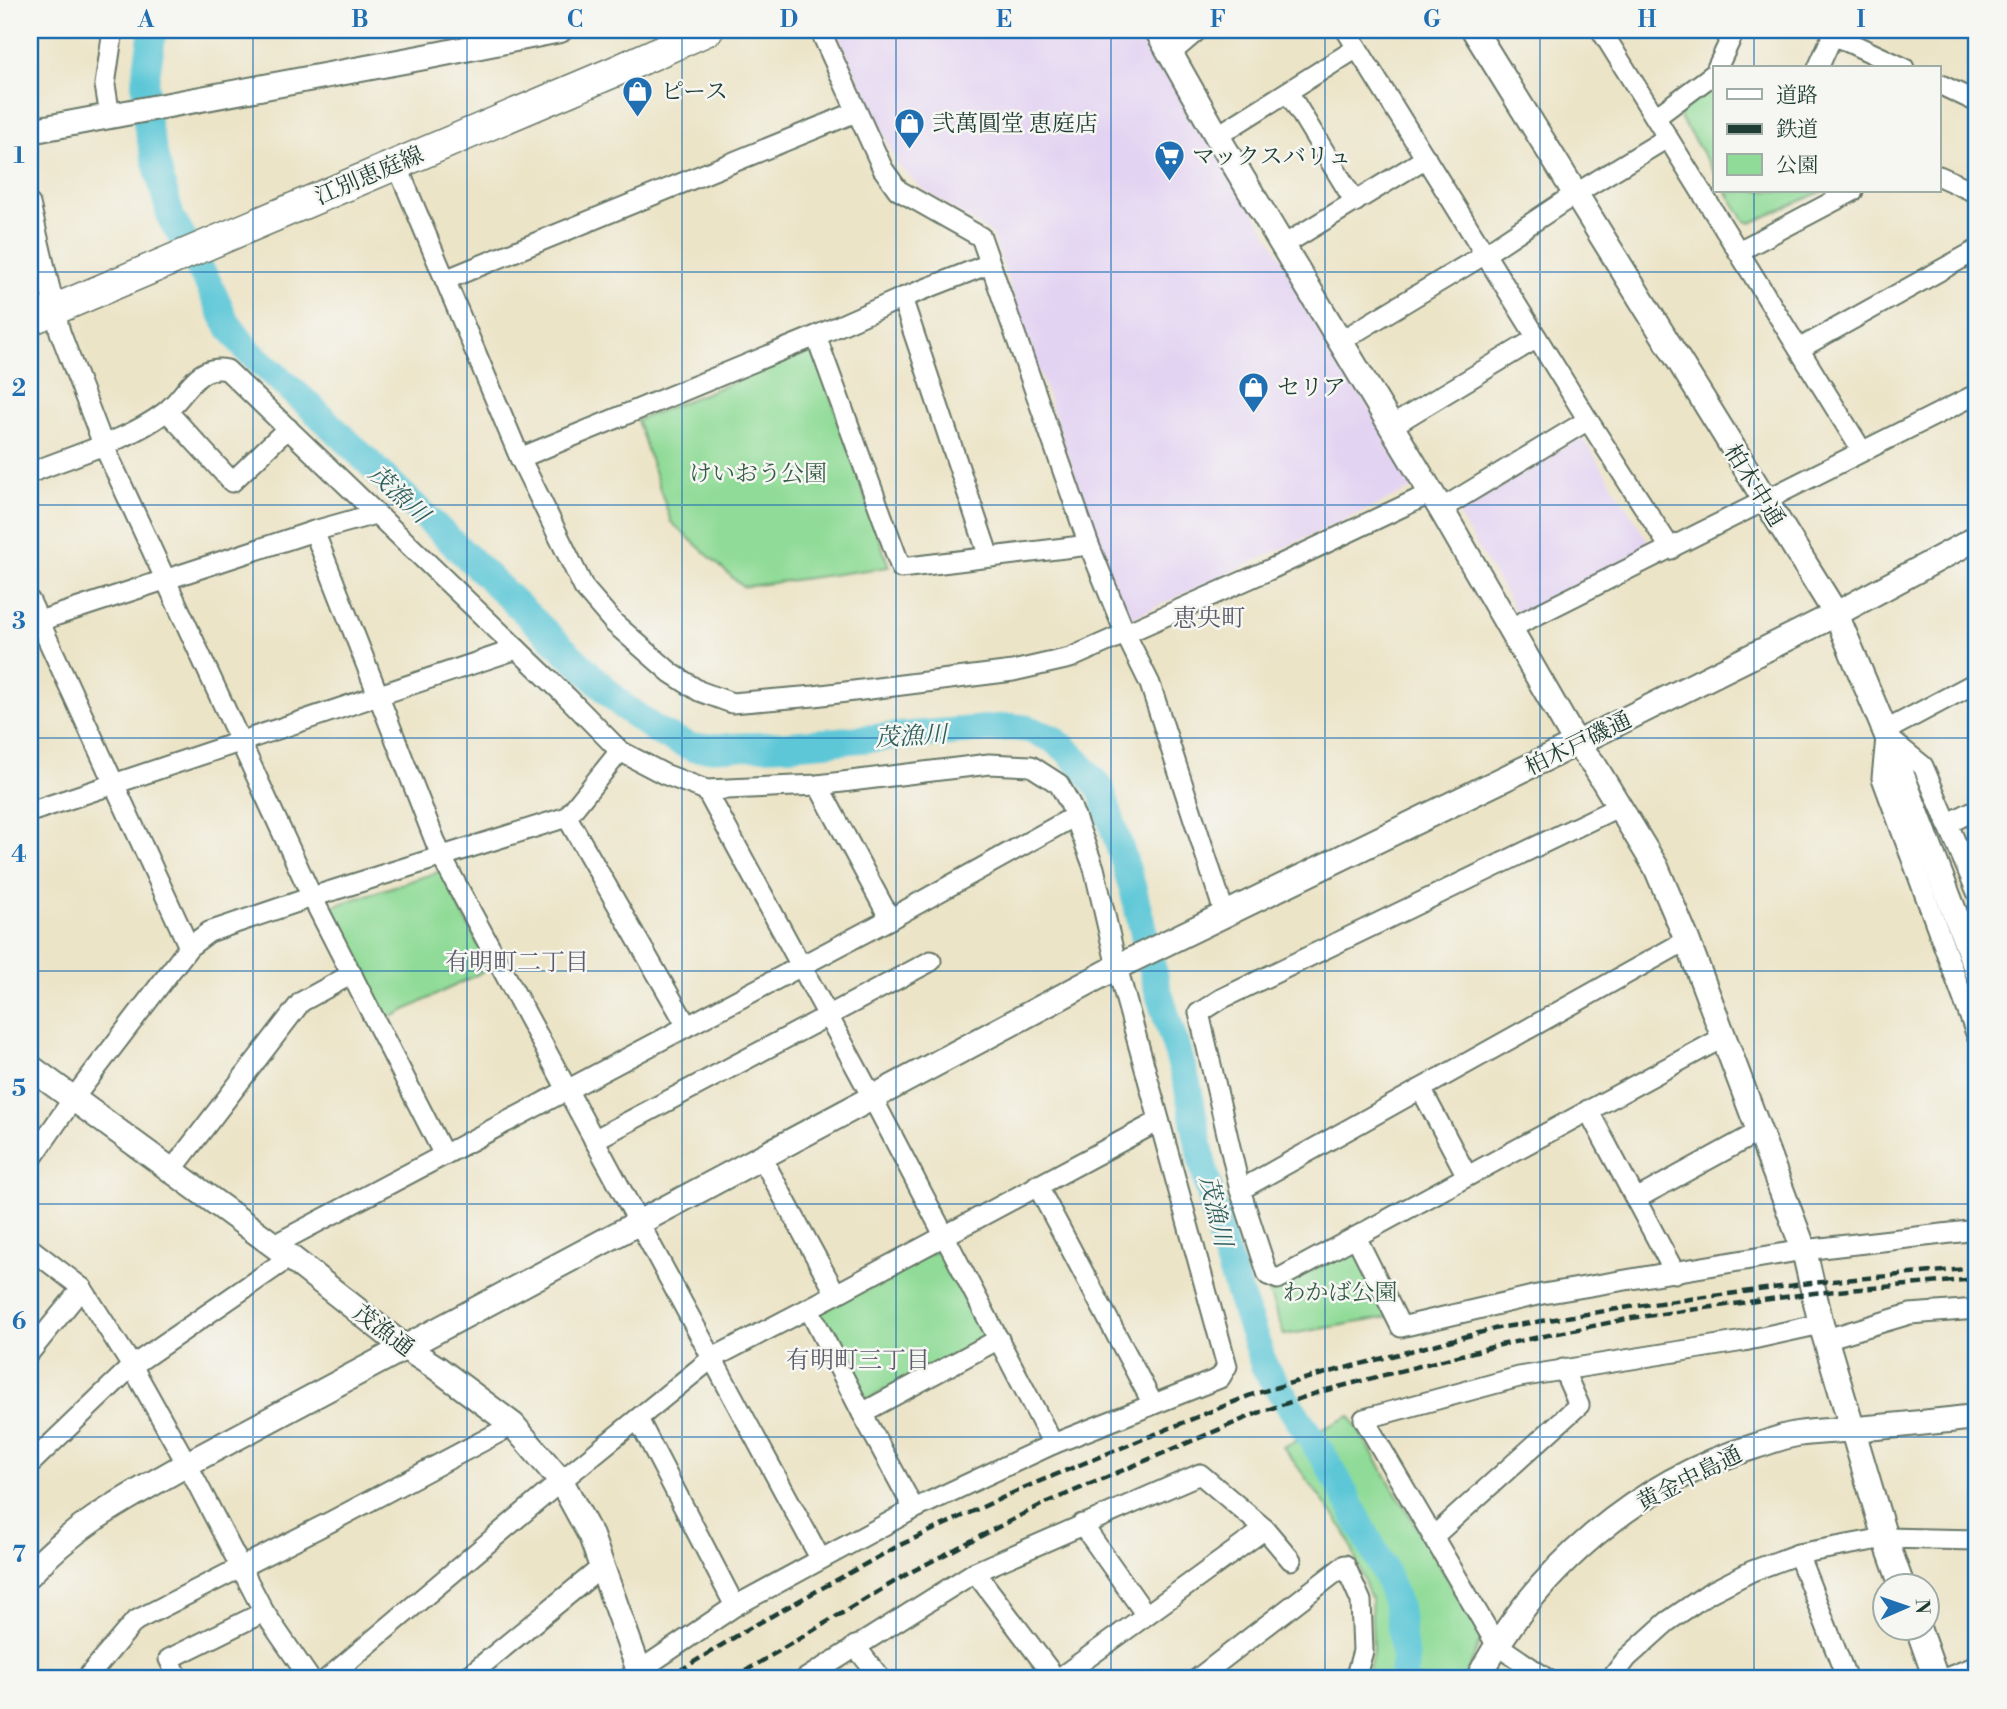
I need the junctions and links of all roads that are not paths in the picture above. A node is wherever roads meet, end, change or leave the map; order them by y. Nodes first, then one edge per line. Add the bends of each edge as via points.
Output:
1 (113, 30) edge
2 (561, 30) edge
3 (708, 30) edge
4 (820, 30) edge
5 (1157, 30) edge
6 (1198, 30) edge
7 (1346, 30) edge
8 (1474, 30) edge
9 (1601, 30) edge
10 (1735, 30) edge
11 (1834, 32) edge
12 (1357, 48) junction
13 (1171, 53) junction
14 (1718, 66) edge
15 (1819, 66) edge
16 (1900, 66) edge
17 (1713, 73) edge
18 (1940, 84) edge
19 (1288, 92) junction
20 (1977, 102) edge
21 (856, 112) junction
22 (117, 114) junction
23 (1656, 117) junction
24 (30, 131) edge
25 (1217, 136) junction
26 (1667, 138) junction
27 (1426, 158) junction
28 (396, 163) junction
29 (1940, 176) edge
30 (1851, 192) edge
31 (1574, 194) junction
32 (1977, 194) edge
33 (1355, 202) junction
34 (30, 204) edge
35 (1283, 246) junction
36 (1977, 250) edge
37 (1739, 251) junction
38 (1485, 254) junction
39 (989, 264) junction
40 (445, 280) junction
41 (902, 298) junction
42 (42, 314) edge
43 (817, 336) junction
44 (1537, 338) junction
45 (1339, 342) junction
46 (1799, 349) junction
47 (1977, 394) edge
48 (167, 411) junction
49 (1588, 420) junction
50 (1390, 427) junction
51 (288, 428) junction
52 (103, 444) junction
53 (1862, 451) junction
54 (520, 458) junction
55 (30, 473) edge
56 (1436, 501) junction
57 (1766, 502) junction
58 (375, 514) junction
59 (314, 531) junction
60 (1977, 538) edge
61 (1089, 545) junction
62 (1671, 549) junction
63 (989, 557) junction
64 (167, 579) junction
65 (30, 601) edge
66 (1836, 614) junction
67 (34, 623) edge
68 (1509, 629) junction
69 (1126, 635) junction
70 (517, 649) junction
71 (1977, 682) edge
72 (379, 697) junction
73 (1886, 734) junction
74 (239, 742) junction
75 (1576, 743) junction
76 (620, 751) junction
77 (114, 785) junction
78 (818, 785) junction
79 (706, 790) junction
80 (1620, 806) junction
81 (1977, 809) edge
82 (30, 812) edge
83 (1075, 816) junction
84 (567, 817) junction
85 (1947, 824) junction
86 (441, 856) junction
87 (1977, 892) edge
88 (312, 897) junction
89 (1225, 915) junction
90 (890, 919) junction
91 (1687, 940) junction
92 (189, 947) junction
93 (931, 961) dead end
94 (1123, 964) junction
95 (802, 965) junction
96 (1977, 971) edge
97 (352, 975) junction
98 (828, 1017) junction
99 (687, 1026) junction
100 (1977, 1036) edge
101 (1724, 1037) junction
102 (30, 1067) edge
103 (1421, 1089) junction
104 (567, 1090) junction
105 (872, 1097) junction
106 (73, 1099) junction
107 (1588, 1110) junction
108 (1159, 1121) junction
109 (1760, 1131) junction
110 (594, 1140) junction
111 (444, 1155) junction
112 (762, 1158) junction
113 (30, 1161) edge
114 (172, 1170) junction
115 (1467, 1176) junction
116 (1037, 1185) junction
117 (1240, 1190) junction
118 (1636, 1199) junction
119 (639, 1222) junction
120 (1977, 1230) edge
121 (945, 1237) junction
122 (1356, 1237) junction
123 (30, 1248) edge
124 (1804, 1250) junction
125 (282, 1251) junction
126 (1675, 1273) junction
127 (82, 1288) junction
128 (836, 1294) junction
129 (809, 1309) junction
130 (1977, 1309) edge
131 (1823, 1332) junction
132 (999, 1339) junction
133 (404, 1347) junction
134 (30, 1352) edge
135 (711, 1359) junction
136 (132, 1366) junction
137 (1563, 1369) junction
138 (1153, 1404) junction
139 (862, 1413) junction
140 (1977, 1417) edge
141 (638, 1419) junction
142 (513, 1425) junction
143 (1854, 1429) junction
144 (1053, 1444) junction
145 (30, 1464) edge
146 (187, 1464) junction
147 (561, 1481) junction
148 (914, 1509) junction
149 (1082, 1524) junction
150 (1265, 1529) junction
151 (1434, 1536) junction
152 (1885, 1538) junction
153 (1977, 1540) edge
154 (1798, 1554) junction
155 (820, 1558) junction
156 (1291, 1560) dead end
157 (241, 1566) junction
158 (603, 1566) junction
159 (975, 1572) junction
160 (1897, 1572) edge
161 (30, 1574) edge
162 (735, 1606) junction
163 (264, 1612) junction
164 (1146, 1615) junction
165 (1922, 1642) edge
166 (1496, 1644) junction
167 (855, 1646) junction
168 (1977, 1665) edge
169 (636, 1676) edge
170 (1205, 1677) edge
171 (86, 1679) edge
172 (179, 1679) edge
173 (310, 1679) edge
174 (327, 1679) edge
175 (465, 1679) edge
176 (805, 1679) edge
177 (881, 1679) edge
178 (1057, 1679) edge
179 (1355, 1679) edge
180 (1478, 1679) edge
181 (1547, 1679) edge
182 (1611, 1679) edge
183 (1847, 1679) edge
184 (1936, 1679) edge
185 (1944, 1679) edge

1 - 22 street via 105,85
2 - 22 street
3 - 28 main road, 江別恵庭線
4 - 21 street
5 - 13 street
6 - 13 street
7 - 12 street
8 - 31 street, 柏木中通
9 - 23 street
10 - 14 street
11 - 15 street
11 - 16 street
12 - 19 street
12 - 27 street
13 - 25 street
17 - 23 street
18 - 20 street
19 - 25 street
19 - 33 street
21 - 39 street via 898,190 981,237
21 - 40 street
22 - 24 street
23 - 26 street
25 - 35 street
26 - 31 street
26 - 37 street
27 - 33 street
27 - 38 street
28 - 40 street
28 - 42 main road, 江別恵庭線
29 - 32 street
30 - 37 street
31 - 38 street
31 - 57 street, 柏木中通
33 - 35 street
34 - 42 street
35 - 45 street
36 - 46 street
37 - 46 street
38 - 44 street
38 - 45 street
39 - 41 street
39 - 61 street
40 - 54 street
41 - 43 street
41 - 63 street
42 - 52 street via 60,332
43 - 54 street
43 - 63 street via 901,568
44 - 49 street
44 - 50 street
45 - 50 street
46 - 53 street
47 - 53 street
48 - 51 street via 205,370 215,367 227,370
48 - 51 street via 232,482
48 - 52 street via 142,428
49 - 56 street
49 - 62 street
50 - 56 street
51 - 58 street
52 - 55 street
52 - 64 street
53 - 57 street
54 - 69 street via 584,588 614,623 671,673 699,691 732,703 1013,671 1070,658
56 - 68 street
56 - 69 street
57 - 62 street
57 - 66 street, 柏木中通
58 - 59 street
58 - 70 street
59 - 64 street
59 - 72 street
60 - 66 street, 柏木戸磯通
61 - 63 street
61 - 69 street
62 - 68 street
64 - 67 street
64 - 74 street
65 - 67 street
66 - 73 street, 柏木中通
66 - 75 street, 柏木戸磯通
67 - 77 street
68 - 75 street
69 - 89 street via 1150,684
70 - 72 street
70 - 76 street
71 - 73 street
72 - 74 street
72 - 86 street
73 - 85 street via 1923,766
73 - 96 street, 柏木中通
73 - 100 street via 1882,778
74 - 77 street
74 - 88 street
75 - 80 street
75 - 89 street, 柏木戸磯通
76 - 79 street
76 - 84 street
77 - 82 street
77 - 92 street
78 - 79 street
78 - 83 street via 989,764 1031,766 1059,784
78 - 90 street
79 - 95 street
80 - 91 street via 1656,867
80 - 117 street via 1199,1013
81 - 85 street
83 - 90 street
83 - 94 street
84 - 86 street
84 - 99 street
85 - 87 street
86 - 88 street
86 - 104 street
88 - 92 street via 209,932
88 - 97 street
89 - 94 street, 柏木戸磯通
90 - 95 street
91 - 101 street
91 - 103 street
92 - 106 street
93 - 98 street
94 - 105 street, 柏木戸磯通
94 - 108 street
95 - 98 street
95 - 99 street
97 - 111 street
97 - 114 street via 301,1002
98 - 105 street
98 - 110 street
99 - 104 street
101 - 107 street
101 - 109 street
102 - 106 street, 茂漁通
103 - 115 street
103 - 117 street
104 - 110 street
104 - 111 street
105 - 112 street, 柏木戸磯通
105 - 121 street
106 - 113 street
106 - 114 street, 茂漁通
107 - 115 street
107 - 118 street
108 - 116 street
108 - 138 street via 1227,1366 1220,1378
109 - 118 street
109 - 124 street
110 - 119 street
111 - 125 street
112 - 119 street, 柏木戸磯通
112 - 128 street
114 - 125 street, 茂漁通
115 - 122 street
116 - 121 street
116 - 138 street
117 - 122 street via 1268,1275 1278,1279
118 - 126 street
119 - 133 street, 柏木戸磯通
119 - 135 street
120 - 124 street
121 - 128 street
121 - 132 street
122 - 126 street via 1401,1327 1537,1295
123 - 127 street
124 - 126 street
124 - 131 street
125 - 133 street, 茂漁通
125 - 136 street
127 - 134 street
127 - 136 street
128 - 129 street
129 - 135 street
129 - 139 street
130 - 131 street via 1910,1314
131 - 137 street
131 - 143 street
132 - 139 street
132 - 144 street
133 - 142 street, 茂漁通
133 - 146 street, 柏木戸磯通
135 - 141 street
135 - 155 street
136 - 145 street
136 - 146 street
137 - 151 street via 1579,1405
137 - 151 street via 1364,1419
138 - 144 street
139 - 148 street
140 - 143 street, 黄金中島通
141 - 147 street
141 - 162 street
142 - 147 street, 茂漁通
142 - 157 street
143 - 152 street
143 - 166 street, 黄金中島通 via 1796,1434 1729,1454 1667,1484 1619,1515 1570,1557
144 - 148 street
146 - 157 street
146 - 161 street, 柏木戸磯通 via 93,1517
147 - 158 street, 茂漁通
147 - 174 street
148 - 155 street
149 - 150 street via 1200,1474
149 - 159 street
149 - 164 street
150 - 156 street
150 - 164 street
151 - 166 street
152 - 153 street
152 - 154 street
152 - 160 street
154 - 182 street via 1709,1593 1657,1631
154 - 183 street
155 - 162 street
157 - 163 street
157 - 171 street via 135,1622
158 - 169 street, 茂漁通
158 - 175 street
159 - 167 street
159 - 178 street
162 - 169 street
163 - 172 street via 169,1659
163 - 173 street
164 - 178 street
165 - 184 street
166 - 180 street, 黄金中島通
166 - 181 street
167 - 176 street
167 - 177 street
168 - 185 street
170 - 179 street via 1345,1566 1360,1601 1363,1650

